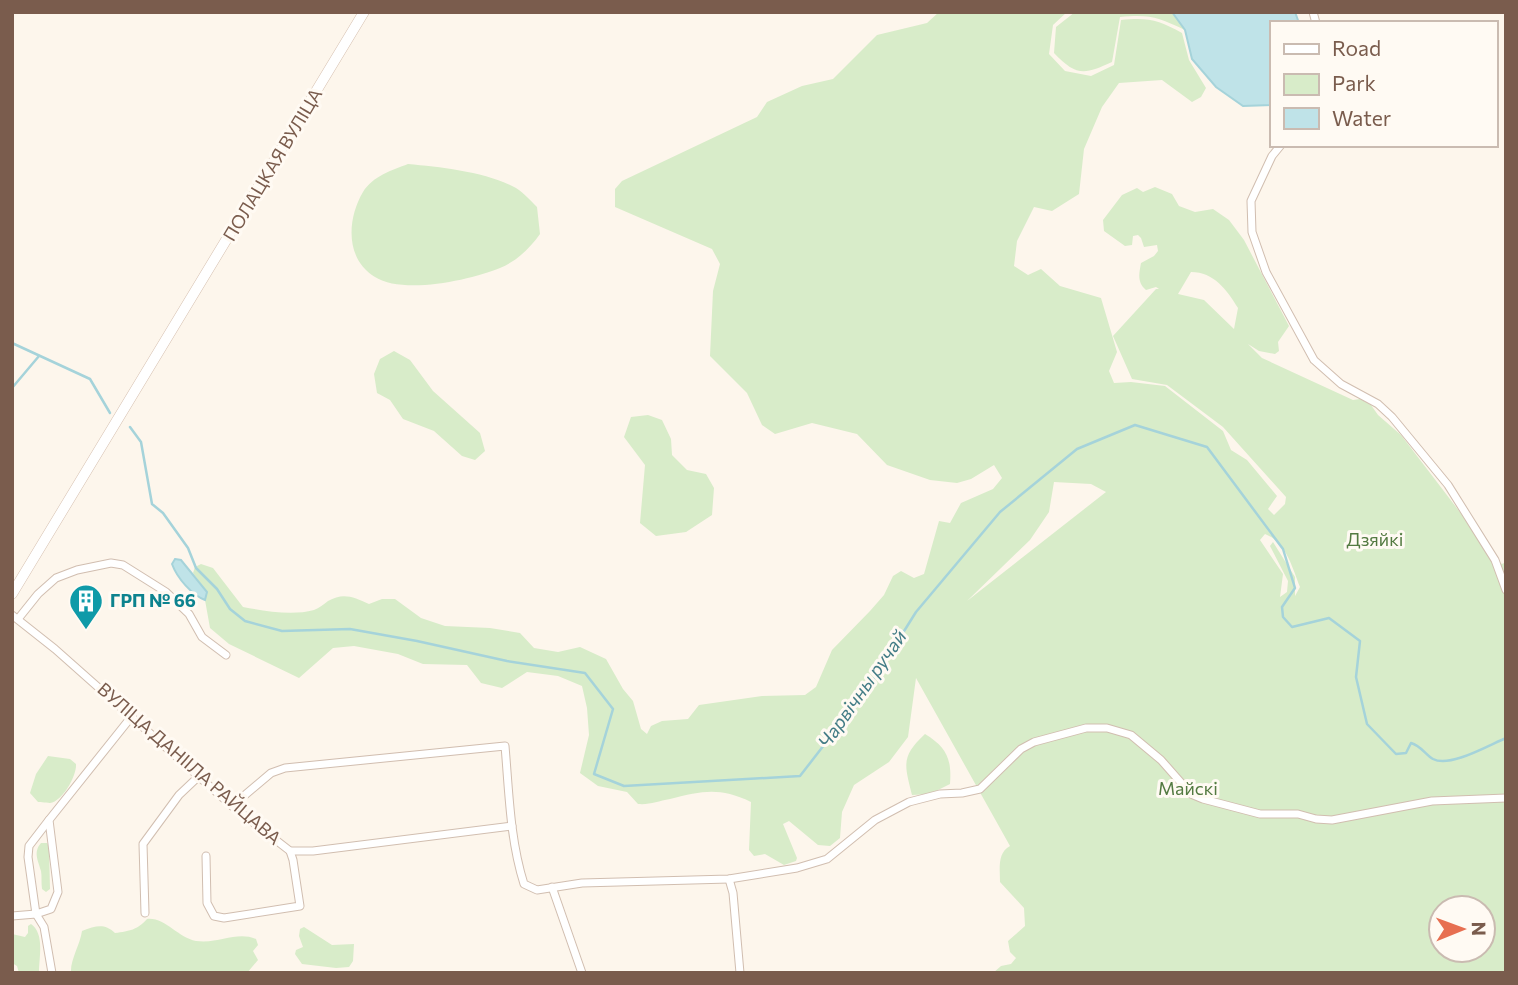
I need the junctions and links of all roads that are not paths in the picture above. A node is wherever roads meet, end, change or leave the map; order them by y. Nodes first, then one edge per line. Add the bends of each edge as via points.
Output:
1 (364, 12) edge
2 (1280, 147) edge
3 (1506, 590) edge
4 (12, 594) edge
5 (15, 617) edge
6 (226, 656) dead end
7 (132, 716) junction
8 (198, 777) junction
9 (1506, 798) edge
10 (232, 806) junction
11 (49, 820) junction
12 (512, 825) junction
13 (290, 850) junction
14 (206, 856) dead end
15 (729, 879) junction
16 (552, 887) junction
17 (36, 914) junction
18 (145, 914) dead end
19 (12, 916) edge
20 (52, 973) edge
21 (582, 973) edge
22 (740, 973) edge

1 - 4 main road, ПОЛАЦКАЯ ВУЛІЦА
2 - 3 street via 1251,201 1252,232 1266,272 1314,359 1341,384 1392,417 1448,485 1495,560
5 - 6 street via 56,578 111,563 123,565 166,592 189,614 202,637
5 - 7 street, ВУЛІЦА ДАНІІЛА РАЙЦАВА
7 - 8 street, ВУЛІЦА ДАНІІЛА РАЙЦАВА
7 - 11 street
8 - 10 street, ВУЛІЦА ДАНІІЛА РАЙЦАВА
8 - 18 street via 143,844
9 - 15 street via 1432,801 1332,820 1260,814 1191,794 1161,760 1130,735 1086,727 1034,742 979,789 909,802 875,820 827,859
10 - 12 street via 271,773 285,768 505,746
10 - 13 street, ВУЛІЦА ДАНІІЛА РАЙЦАВА
11 - 17 street via 29,846
11 - 17 street via 58,892 51,909
12 - 13 street, ВУЛІЦА ДАНІІЛА РАЙЦАВА via 313,851
12 - 16 street via 524,884 537,890
13 - 14 street via 300,906 224,918 214,916 207,903
15 - 16 street
15 - 22 street
16 - 21 street
17 - 19 street
17 - 20 street via 44,927

